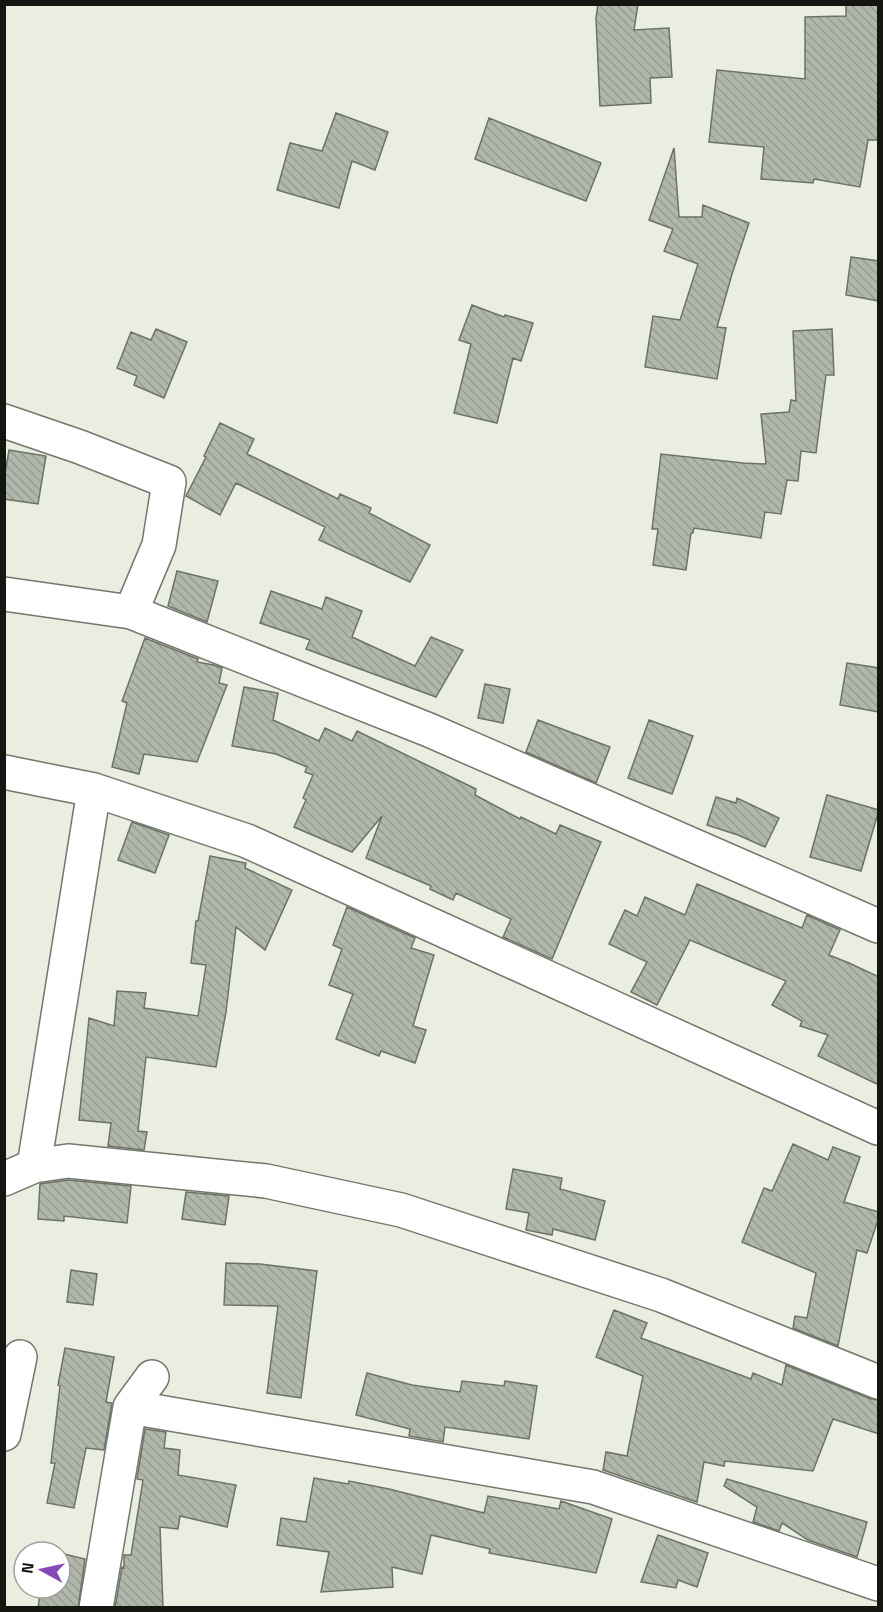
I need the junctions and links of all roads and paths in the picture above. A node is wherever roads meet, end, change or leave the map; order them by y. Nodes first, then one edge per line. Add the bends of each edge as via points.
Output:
1 (4, 421) edge
2 (4, 594) edge
3 (131, 612) junction
4 (4, 771) edge
5 (94, 790) junction
6 (879, 926) edge
7 (879, 1128) edge
8 (19, 1172) edge
9 (20, 1357) dead end
10 (152, 1377) dead end
11 (879, 1382) edge
12 (130, 1407) junction
13 (4, 1434) edge
14 (879, 1584) edge
15 (96, 1608) edge

1 - 3 street via 169,482 159,545
2 - 3 street
3 - 6 street via 429,730
4 - 5 street
5 - 7 street via 247,841
5 - 8 street
8 - 11 street via 68,1161 266,1181 400,1210 661,1295
9 - 13 street
10 - 12 street
12 - 14 street via 593,1487
12 - 15 street

